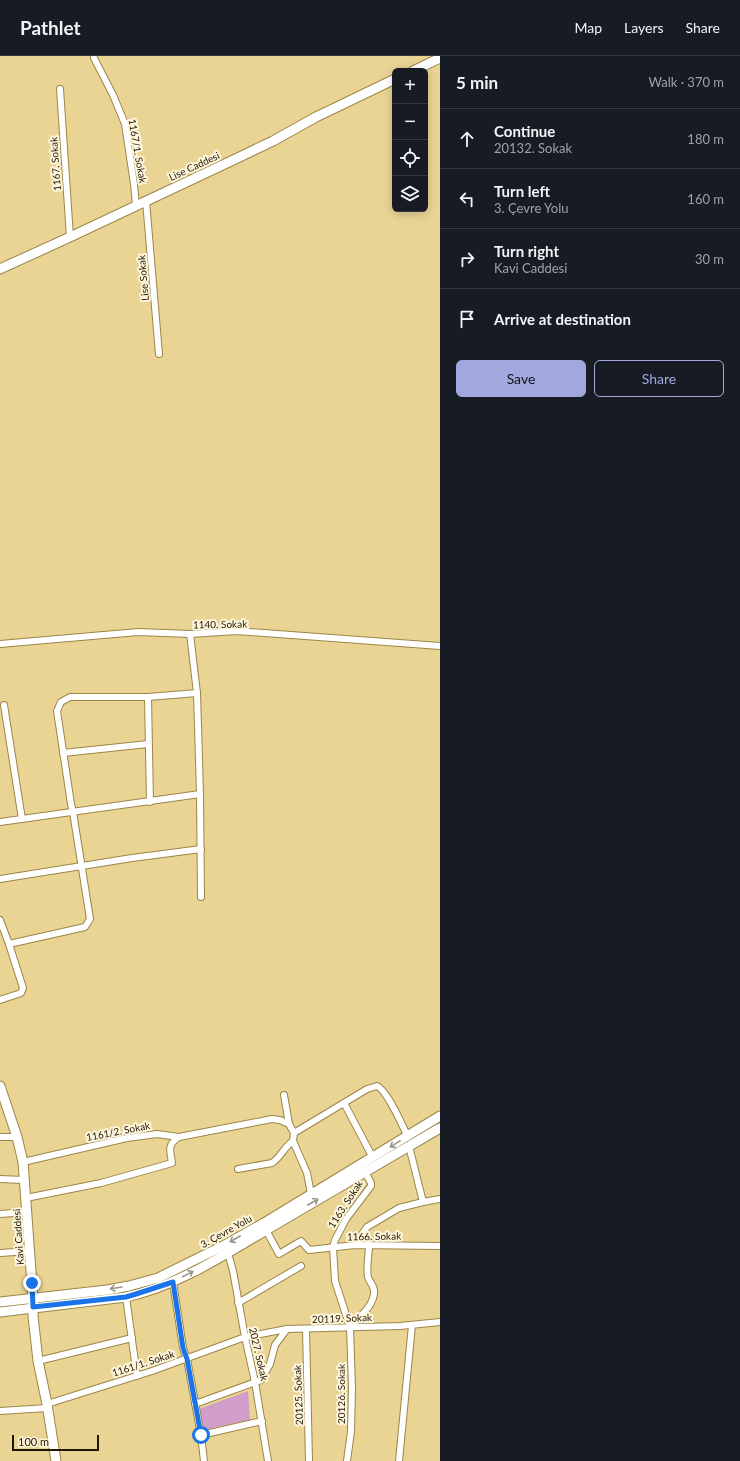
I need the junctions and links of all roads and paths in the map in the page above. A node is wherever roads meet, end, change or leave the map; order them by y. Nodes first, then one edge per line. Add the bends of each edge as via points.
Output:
1 (94, 58) dead end
2 (440, 58) edge
3 (419, 68) edge
4 (392, 81) edge
5 (60, 89) dead end
6 (146, 201) junction
7 (136, 206) junction
8 (70, 238) junction
9 (0, 269) edge
10 (159, 354) dead end
11 (190, 634) junction
12 (0, 644) edge
13 (440, 646) edge
14 (197, 693) junction
15 (148, 697) junction
16 (4, 705) dead end
17 (148, 744) junction
18 (63, 753) junction
19 (200, 794) junction
20 (150, 802) junction
21 (73, 812) junction
22 (22, 819) junction
23 (0, 822) edge
24 (201, 849) junction
25 (82, 866) junction
26 (0, 879) edge
27 (201, 897) dead end
28 (0, 920) edge
29 (9, 944) junction
30 (0, 1000) edge
31 (0, 1086) edge
32 (284, 1095) dead end
33 (344, 1103) junction
34 (440, 1116) edge
35 (288, 1124) junction
36 (440, 1128) edge
37 (294, 1133) junction
38 (0, 1137) edge
39 (17, 1137) junction
40 (179, 1137) junction
41 (294, 1141) junction
42 (409, 1141) junction
43 (373, 1158) junction
44 (23, 1162) junction
45 (238, 1169) dead end
46 (365, 1172) junction
47 (0, 1179) edge
48 (24, 1180) junction
49 (311, 1194) junction
50 (26, 1198) junction
51 (440, 1199) edge
52 (423, 1202) junction
53 (27, 1212) junction
54 (0, 1214) edge
55 (266, 1230) junction
56 (355, 1245) junction
57 (369, 1245) junction
58 (440, 1246) edge
59 (333, 1247) junction
60 (30, 1251) junction
61 (0, 1253) edge
62 (228, 1253) junction
63 (301, 1266) dead end
64 (173, 1282) junction
65 (126, 1297) junction
66 (0, 1302) edge
67 (33, 1303) junction
68 (238, 1303) junction
69 (0, 1312) edge
70 (440, 1322) edge
71 (412, 1325) junction
72 (350, 1327) junction
73 (287, 1329) junction
74 (306, 1329) junction
75 (245, 1337) junction
76 (132, 1338) junction
77 (187, 1359) junction
78 (38, 1361) junction
79 (137, 1376) junction
80 (255, 1382) junction
81 (196, 1404) junction
82 (47, 1406) junction
83 (0, 1411) edge
84 (262, 1421) junction
85 (201, 1435) junction
86 (56, 1461) edge
87 (204, 1461) edge
88 (268, 1461) edge
89 (310, 1461) edge
90 (346, 1461) edge
91 (399, 1461) edge

1 - 7 street, 1167/1. Sokak via 125,124
2 - 3 main road
4 - 6 main road, Lise Caddesi
5 - 8 street, 1167. Sokak
6 - 7 main road, Lise Caddesi
6 - 10 street, Lise Sokak
7 - 8 main road, Lise Caddesi
8 - 9 main road, Lise Caddesi
11 - 12 street, 1140. Sokak via 138,632
11 - 13 street, 1140. Sokak via 237,631
11 - 14 street
14 - 15 street
14 - 19 street
15 - 17 street
15 - 18 street via 86,696 63,700 58,706 58,711
16 - 22 street
17 - 18 street
17 - 20 street
18 - 21 street
19 - 20 street
19 - 24 street
20 - 21 street
21 - 22 street
21 - 25 street
22 - 23 street
24 - 25 street
24 - 27 street
25 - 26 street
25 - 29 street via 90,916 87,925
28 - 29 street
29 - 30 street via 23,988 21,992
31 - 39 main road, Kavi Caddesi
32 - 35 street
33 - 37 street
33 - 42 street via 366,1089 377,1086 382,1088
33 - 43 street
34 - 42 main road, 3. Çevre Yolu
35 - 37 street
35 - 40 street, 1161/2. Sokak via 272,1119
36 - 42 main road, 3. Çevre Yolu
37 - 41 street
38 - 39 street
39 - 44 main road, Kavi Caddesi
40 - 44 street, 1161/2. Sokak via 157,1134 134,1137
40 - 50 street via 170,1148 172,1163 101,1183
41 - 45 street via 287,1145 272,1163
41 - 49 street
42 -> 43 main road, 3. Çevre Yolu
42 - 46 main road, 3. Çevre Yolu
42 - 52 street
43 - 49 main road, 3. Çevre Yolu
44 - 48 main road, Kavi Caddesi
55 -> 46 main road, 3. Çevre Yolu
46 - 59 street, 1163. Sokak via 371,1186 346,1219
47 - 48 street
48 - 50 main road, Kavi Caddesi
49 -> 67 main road, 3. Çevre Yolu via 225,1245 158,1278 129,1286
50 - 53 main road, Kavi Caddesi
51 - 52 street
52 - 56 street via 399,1208 367,1227
53 - 54 street
53 - 60 main road, Kavi Caddesi
55 - 59 street, 1166. Sokak via 279,1254 301,1241 309,1250
55 - 62 main road, 3. Çevre Yolu
56 - 57 street, 1166. Sokak
56 - 59 street, 1166. Sokak
57 - 58 street, 1166. Sokak
57 - 72 street via 368,1277 374,1290 373,1298
59 - 72 street, 20126. Sokak via 335,1281
60 - 61 street
60 - 67 main road, Kavi Caddesi
64 -> 62 main road, 3. Çevre Yolu
62 - 68 street, 2027. Sokak
63 - 68 street
64 - 65 main road, 3. Çevre Yolu
64 - 77 street
65 - 67 main road, 3. Çevre Yolu
65 - 76 street
66 - 67 main road, 3. Çevre Yolu
67 - 69 main road, 3. Çevre Yolu
67 - 78 main road, Kavi Caddesi
68 - 75 street, 2027. Sokak
70 - 71 street, 20119. Sokak
71 - 72 street, 20119. Sokak
71 - 91 street
72 - 74 street, 20119. Sokak
72 - 90 street, 20126. Sokak via 351,1431
73 - 74 street, 20119. Sokak
73 - 75 street, 20119. Sokak
73 - 80 street via 275,1345 270,1364 261,1380
74 - 89 street, 20125. Sokak
75 - 77 street, 1161/1. Sokak
75 - 80 street, 2027. Sokak
76 - 78 street
76 - 79 street
77 - 79 street, 1161/1. Sokak
77 - 81 street
78 - 82 main road, Kavi Caddesi
79 - 82 street, 1161/1. Sokak
80 - 81 street
80 - 84 street, 2027. Sokak
81 - 85 street
82 - 83 street, 1161/1. Sokak
82 - 86 main road, Kavi Caddesi
84 - 85 street
84 - 88 street, 2027. Sokak
85 - 87 street

